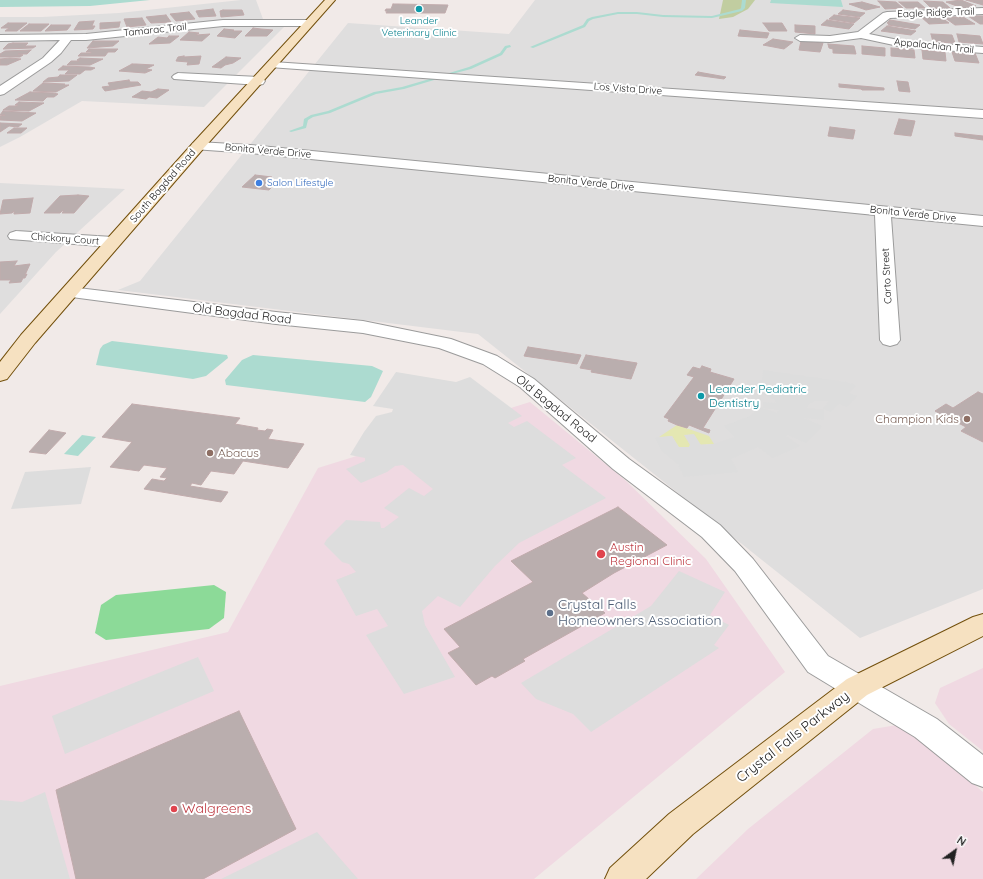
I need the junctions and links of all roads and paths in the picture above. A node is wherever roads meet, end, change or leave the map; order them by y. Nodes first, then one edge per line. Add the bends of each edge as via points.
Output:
1 (330, 0) edge
2 (983, 11) edge
3 (310, 23) junction
4 (861, 35) junction
5 (0, 38) edge
6 (68, 38) junction
7 (800, 38) dead end
8 (983, 50) edge
9 (273, 65) junction
10 (178, 77) dead end
11 (259, 81) junction
12 (0, 91) edge
13 (983, 114) edge
14 (198, 146) junction
15 (883, 211) junction
16 (983, 222) edge
17 (16, 236) dead end
18 (113, 242) junction
19 (70, 292) junction
20 (890, 340) dead end
21 (0, 375) edge
22 (983, 624) edge
23 (857, 688) junction
24 (983, 773) edge
25 (622, 879) edge

1 - 3 main road, South Bagdad Road
2 - 4 street, Eagle Ridge Trail via 887,15
3 - 6 street, Tamarac Trail via 223,23
3 - 9 main road, South Bagdad Road
4 - 7 street via 830,39
4 - 8 street, Appalachian Trail via 903,44
5 - 6 street, Tamarac Trail
6 - 12 street via 47,60
9 - 11 main road, South Bagdad Road
9 - 13 street, Los Vista Drive
10 - 11 street
11 - 14 main road, South Bagdad Road
14 - 15 street, Bonita Verde Drive
14 - 18 main road, South Bagdad Road
15 - 16 street, Bonita Verde Drive
15 - 20 street, Carto Street
17 - 18 street, Chickory Court
18 - 19 main road, South Bagdad Road
19 - 21 main road, South Bagdad Road
19 - 23 street, Old Bagdad Road via 363,327 444,343 490,360 527,383 621,464 711,531 744,565 818,664
22 - 23 main road, Crystal Falls Parkway
23 - 24 street, Old Bagdad Road via 926,728
23 - 25 main road, Crystal Falls Parkway via 681,824

